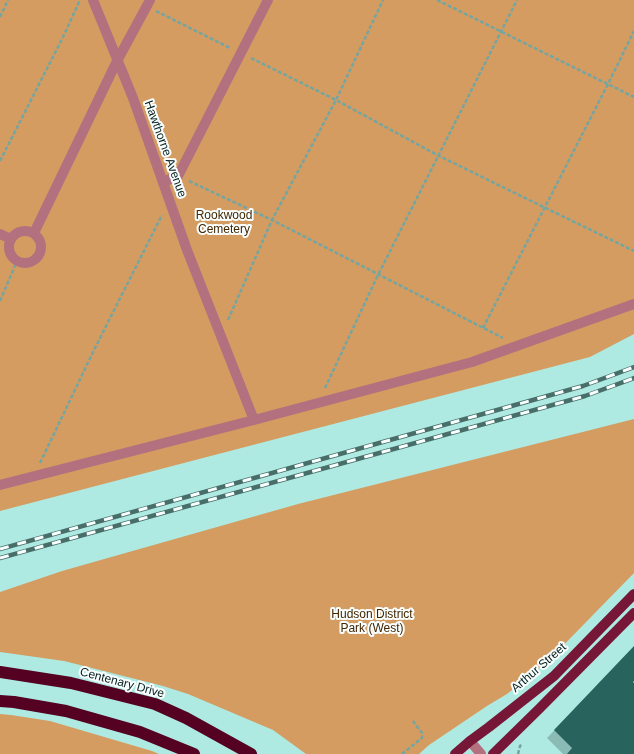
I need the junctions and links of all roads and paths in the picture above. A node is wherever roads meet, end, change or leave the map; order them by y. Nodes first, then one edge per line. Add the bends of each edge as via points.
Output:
1 (8, 0) edge
2 (80, 0) edge
3 (93, 0) edge
4 (150, 0) edge
5 (268, 0) edge
6 (383, 0) edge
7 (437, 0) edge
8 (517, 0) edge
9 (0, 17) edge
10 (634, 31) edge
11 (500, 32) junction
12 (117, 61) junction
13 (608, 84) junction
14 (634, 97) edge
15 (336, 100) junction
16 (439, 156) junction
17 (0, 161) edge
18 (178, 176) junction
19 (163, 182) junction
20 (170, 200) junction
21 (544, 208) junction
22 (272, 220) junction
23 (34, 233) junction
24 (0, 234) edge
25 (11, 239) junction
26 (634, 251) edge
27 (17, 261) junction
28 (378, 275) junction
29 (0, 301) edge
30 (634, 304) edge
31 (483, 328) junction
32 (221, 336) junction
33 (517, 346) junction
34 (318, 403) junction
35 (254, 420) junction
36 (33, 477) junction
37 (0, 485) edge
38 (634, 594) edge
39 (634, 613) edge
40 (0, 672) edge
41 (0, 701) edge
42 (413, 722) dead end
43 (470, 741) junction
44 (194, 754) edge
45 (251, 754) edge
46 (402, 754) edge
47 (455, 754) edge
48 (481, 754) edge
49 (493, 754) edge

1 - 9 path
2 - 17 path
3 - 12 street, Hawthorne Avenue
4 - 12 street
5 - 18 street
6 - 15 path
7 - 11 path
8 - 11 path
10 - 13 path
11 - 13 path
11 - 16 path
12 - 19 street, Hawthorne Avenue
12 - 23 street
13 - 14 path
13 - 21 path
15 - 16 path
15 - 22 path
16 - 21 path
16 - 28 path
18 - 19 street
18 - 22 path
19 - 20 street, Hawthorne Avenue
20 - 32 street, Hawthorne Avenue
20 - 36 path
21 - 26 path
21 - 31 path
22 - 28 path
22 - 32 path
23 - 25 street via 23,230 14,234
23 - 27 street via 41,243 40,254 32,262
24 - 25 street
25 - 27 street via 8,248
27 - 29 path
28 - 31 path
28 - 34 path
30 - 33 street
31 - 33 path
32 - 35 street, Hawthorne Avenue
33 - 34 street via 472,362
34 - 35 street
35 - 36 street
36 - 37 street
38 - 43 main road, Arthur Street via 554,676
39 - 49 main road
40 - 45 highway, Centenary Drive via 71,683 155,704
41 - 44 highway via 66,711 140,732
42 - 46 path via 422,733 422,738
43 - 47 main road, Arthur Street
43 - 48 street

